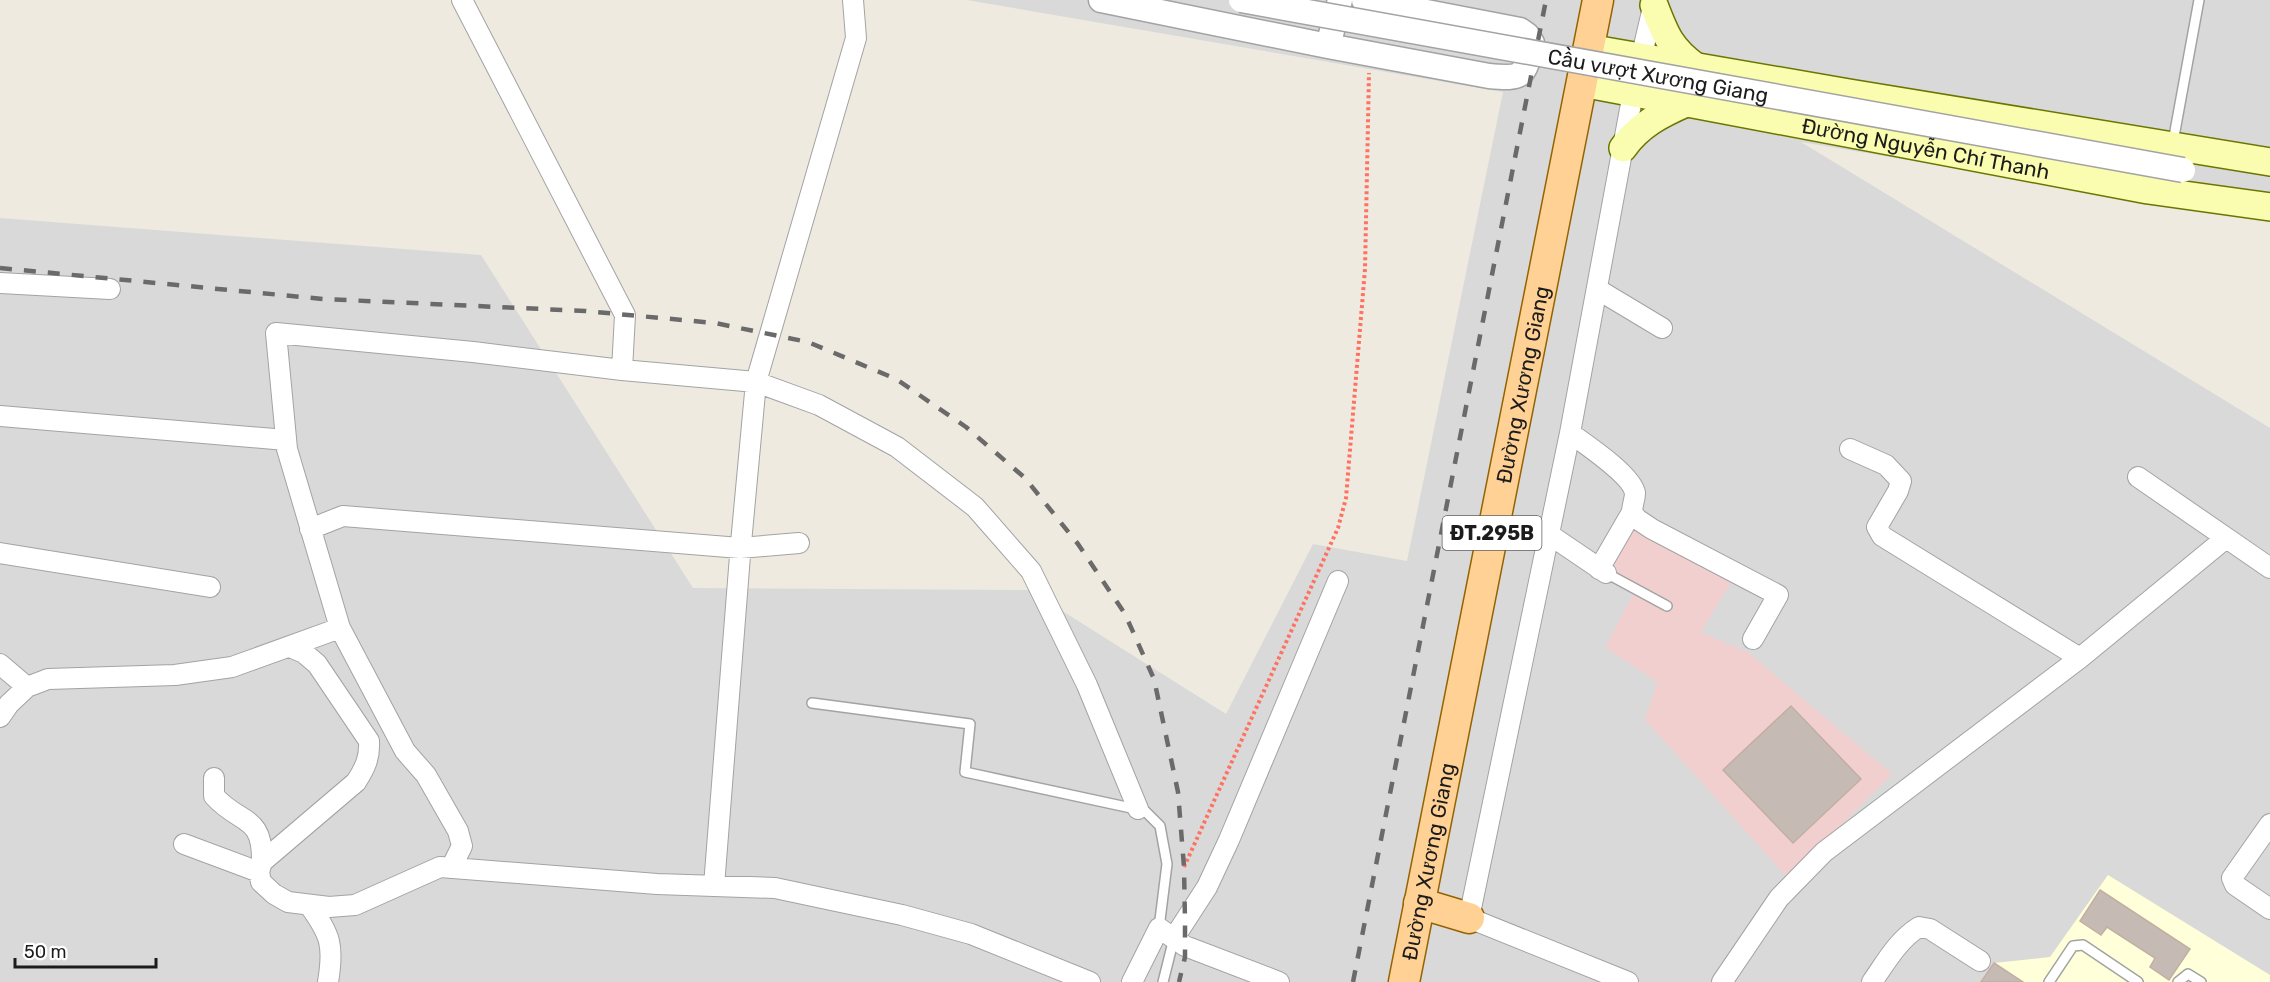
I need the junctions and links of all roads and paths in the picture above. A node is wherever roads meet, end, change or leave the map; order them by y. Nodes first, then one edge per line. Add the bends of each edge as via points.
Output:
1 (462, 0) edge
2 (853, 0) edge
3 (1101, 0) edge
4 (1241, 0) edge
5 (1340, 0) edge
6 (1364, 0) edge
7 (1598, 0) edge
8 (2199, 0) edge
9 (1654, 2) edge
10 (1328, 46) junction
11 (1588, 48) junction
12 (1370, 54) junction
13 (1641, 58) junction
14 (1688, 66) junction
15 (1582, 83) junction
16 (1633, 93) junction
17 (1681, 102) junction
18 (2173, 145) junction
19 (1623, 148) junction
20 (2209, 150) junction
21 (2270, 162) edge
22 (2183, 170) junction
23 (2202, 198) junction
24 (2270, 207) edge
25 (0, 283) edge
26 (110, 289) dead end
27 (1597, 289) junction
28 (1662, 328) dead end
29 (622, 370) junction
30 (756, 382) junction
31 (0, 416) edge
32 (1570, 433) junction
33 (286, 440) junction
34 (1850, 449) dead end
35 (2138, 477) dead end
36 (1632, 512) junction
37 (310, 529) junction
38 (1550, 535) junction
39 (2226, 538) junction
40 (799, 543) dead end
41 (740, 548) junction
42 (0, 553) edge
43 (2270, 568) edge
44 (1603, 571) junction
45 (1338, 581) dead end
46 (210, 587) dead end
47 (1667, 606) dead end
48 (340, 628) junction
49 (1753, 639) dead end
50 (290, 647) junction
51 (2080, 658) junction
52 (0, 664) edge
53 (27, 687) junction
54 (812, 703) dead end
55 (0, 717) edge
56 (214, 778) dead end
57 (1138, 809) junction
58 (2270, 824) edge
59 (184, 843) dead end
60 (260, 867) junction
61 (1184, 867) dead end
62 (451, 868) junction
63 (714, 886) junction
64 (1419, 903) junction
65 (309, 905) junction
66 (2270, 909) edge
67 (1469, 918) junction
68 (1166, 933) junction
69 (1980, 961) dead end
70 (2123, 978) edge
71 (328, 982) edge
72 (1090, 982) edge
73 (1132, 982) edge
74 (1163, 982) edge
75 (1279, 982) edge
76 (1404, 982) edge
77 (1628, 982) edge
78 (1722, 982) edge
79 (1872, 982) edge
80 (2049, 982) edge
81 (2138, 982) edge
82 (2178, 982) edge
83 (2201, 982) edge

1 - 29 street via 625,315
2 - 30 street via 856,38
3 - 10 street
4 - 22 street, Cầu vượt Xương Giang, bridge
5 - 10 street
6 - 12 street via 1506,26 1520,30 1532,44 1523,72 1513,78
7 - 11 main road, Đường Xương Giang / ĐT.295B
8 - 18 lane
9 - 13 street
9 - 14 main road via 1666,37
10 - 12 street
11 - 13 main road, Đường Nguyễn Chí Thanh
11 - 15 main road, Đường Xương Giang / ĐT.295B
12 - 61 path via 1365,269 1346,498 1338,528
13 - 14 main road, Đường Nguyễn Chí Thanh
13 - 16 street
14 - 17 main road via 1664,73 1662,83
14 - 18 main road, Đường Nguyễn Chí Thanh
15 - 16 main road, Đường Nguyễn Chí Thanh
15 - 64 main road, Đường Xương Giang / ĐT.295B
16 - 17 main road, Đường Nguyễn Chí Thanh
16 - 19 street
17 - 19 main road via 1641,127
17 - 23 main road, Đường Nguyễn Chí Thanh
18 - 20 main road, Đường Nguyễn Chí Thanh
19 - 27 street
20 - 21 main road, Đường Nguyễn Chí Thanh
20 - 22 street
22 - 23 street
23 - 24 main road, Đường Nguyễn Chí Thanh
25 - 26 street
27 - 28 street
27 - 32 street
29 - 30 street
29 - 33 street via 276,333
30 - 41 street
30 - 57 street via 819,405 897,447 975,507 1031,571 1087,685
31 - 33 street
32 - 36 street via 1617,469 1631,486 1635,494
32 - 38 street
33 - 37 street
34 - 51 street via 1886,465 1901,481 1877,527 1882,536
35 - 39 street
36 - 44 street
36 - 49 street via 1652,530 1778,595
37 - 41 street via 343,516
37 - 48 street
38 - 44 street
38 - 67 street
39 - 43 street
39 - 51 street
40 - 41 street
41 - 63 street
42 - 46 street
44 - 47 lane
45 - 68 street via 1207,887
48 - 50 street
48 - 62 street via 405,751 426,776 458,831 462,846
50 - 53 street via 232,667 175,675 48,679
50 - 60 street via 317,664 369,741 369,755 356,782
51 - 78 street via 1824,852 1779,898
52 - 53 street
53 - 55 street
54 - 57 lane via 970,724 965,772
56 - 60 street via 214,796 256,827 262,846
57 - 68 lane via 1160,826 1167,864
58 - 66 street via 2232,878 2235,885
59 - 60 street
60 - 65 street via 261,882 274,894 288,902
62 - 63 street
62 - 65 street via 440,867 414,877 355,905
63 - 72 street via 775,888 903,915 971,934
64 - 67 main road
64 - 76 main road, Đường Xương Giang / ĐT.295B
65 - 71 street via 329,938 332,954
67 - 77 street
68 - 73 street
68 - 74 lane
68 - 75 street via 1185,946
69 - 79 street via 1930,929 1918,927 1894,950
70 - 80 lane via 2078,944
70 - 81 lane
82 - 83 lane via 2188,974

